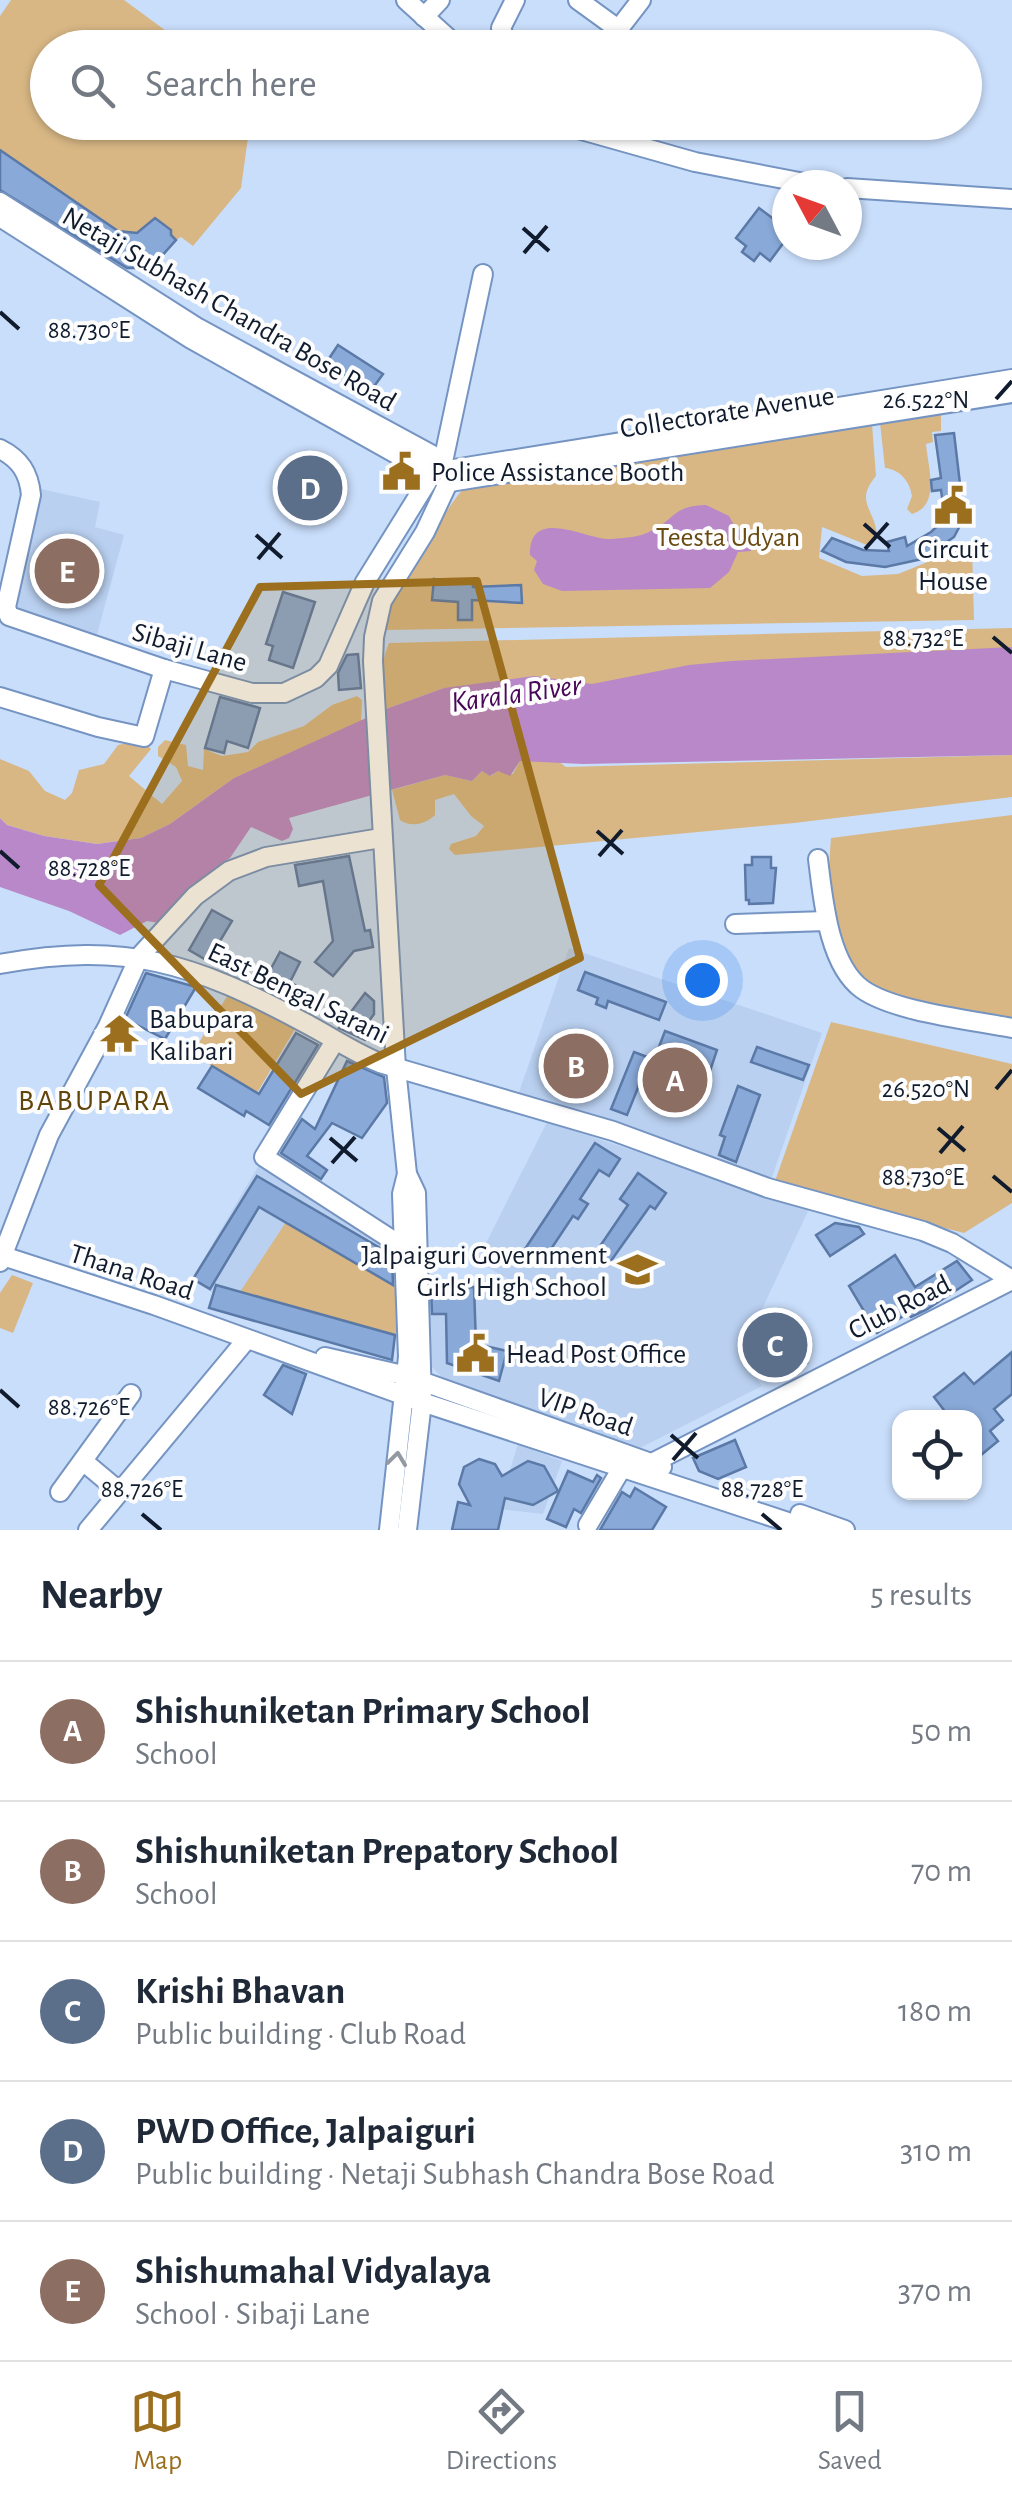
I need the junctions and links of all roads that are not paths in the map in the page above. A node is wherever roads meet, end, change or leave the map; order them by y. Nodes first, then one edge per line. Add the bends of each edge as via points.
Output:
1 (406, 0) edge
2 (440, 0) edge
3 (515, 0) edge
4 (578, 0) edge
5 (641, 0) edge
6 (424, 17) junction
7 (438, 30) edge
8 (502, 30) edge
9 (618, 30) joint
10 (617, 140) edge
11 (772, 177) edge
12 (862, 189) edge
13 (1012, 199) edge
14 (0, 202) edge
15 (0, 217) edge
16 (483, 274) dead end
17 (1012, 379) edge
18 (1012, 393) edge
19 (875, 407) junction
20 (713, 434) junction
21 (0, 449) edge
22 (440, 473) junction
23 (164, 669) junction
24 (374, 695) junction
25 (0, 697) edge
26 (379, 832) junction
27 (818, 860) dead end
28 (827, 921) junction
29 (734, 924) dead end
30 (138, 958) junction
31 (0, 964) edge
32 (1012, 1028) edge
33 (335, 1041) junction
34 (396, 1068) junction
35 (407, 1174) junction
36 (404, 1247) junction
37 (1, 1258) edge
38 (1012, 1280) edge
39 (247, 1339) junction
40 (415, 1356) junction
41 (131, 1394) dead end
42 (411, 1394) junction
43 (461, 1396) junction
44 (82, 1460) junction
45 (623, 1466) junction
46 (646, 1468) junction
47 (60, 1492) dead end
48 (120, 1492) junction
49 (588, 1525) dead end
50 (805, 1529) edge
51 (88, 1530) edge
52 (389, 1530) edge
53 (407, 1530) edge
54 (845, 1530) edge

1 - 6 street
2 - 6 street
3 - 8 street
4 - 9 street
5 - 9 street
6 - 7 street
10 - 11 street
12 - 13 street
14 - 22 street, Netaji Subhash Chandra Bose Road
15 - 22 street, Netaji Subhash Chandra Bose Road via 191,339
16 - 22 street
17 - 19 street, Collectorate Avenue
18 - 19 street, Collectorate Avenue
19 - 20 street, Collectorate Avenue
20 - 22 street, Collectorate Avenue
20 - 22 street, Collectorate Avenue via 616,460
21 - 23 street, Sibaji Lane via 20,463 31,495 7,613
22 - 23 street, Sibaji Lane via 373,566 337,650 316,678 267,695
22 - 24 street via 425,532 382,601
22 - 24 street via 372,597 366,635
23 - 25 street via 144,736
24 - 26 street
26 - 30 street via 228,871
26 - 34 street via 391,866
27 - 28 street
28 - 29 street
28 - 32 street via 846,970 862,989 915,1009
30 - 31 street, East Bengal Sarani via 68,955
30 - 33 street, East Bengal Sarani via 197,972
30 - 37 street via 49,1136
33 - 34 street, East Bengal Sarani
33 - 36 street via 264,1156
34 - 35 street
34 - 38 street, East Bengal Sarani via 922,1230
35 - 36 street
35 - 40 street via 416,1194
36 - 40 street
37 - 39 street, Thana Road
38 - 46 street, Club Road
39 - 42 street, Thana Road
39 - 48 street
40 - 42 street
40 - 42 street via 402,1370
40 - 43 street
41 - 44 street
42 - 43 street, VIP Road
42 - 45 street, VIP Road
52 -> 42 street
42 - 53 street
43 - 46 street, VIP Road
44 - 47 street
44 - 48 street
45 - 46 street, VIP Road
45 - 49 street
46 - 50 street, VIP Road
46 - 54 street, VIP Road
48 - 51 street

